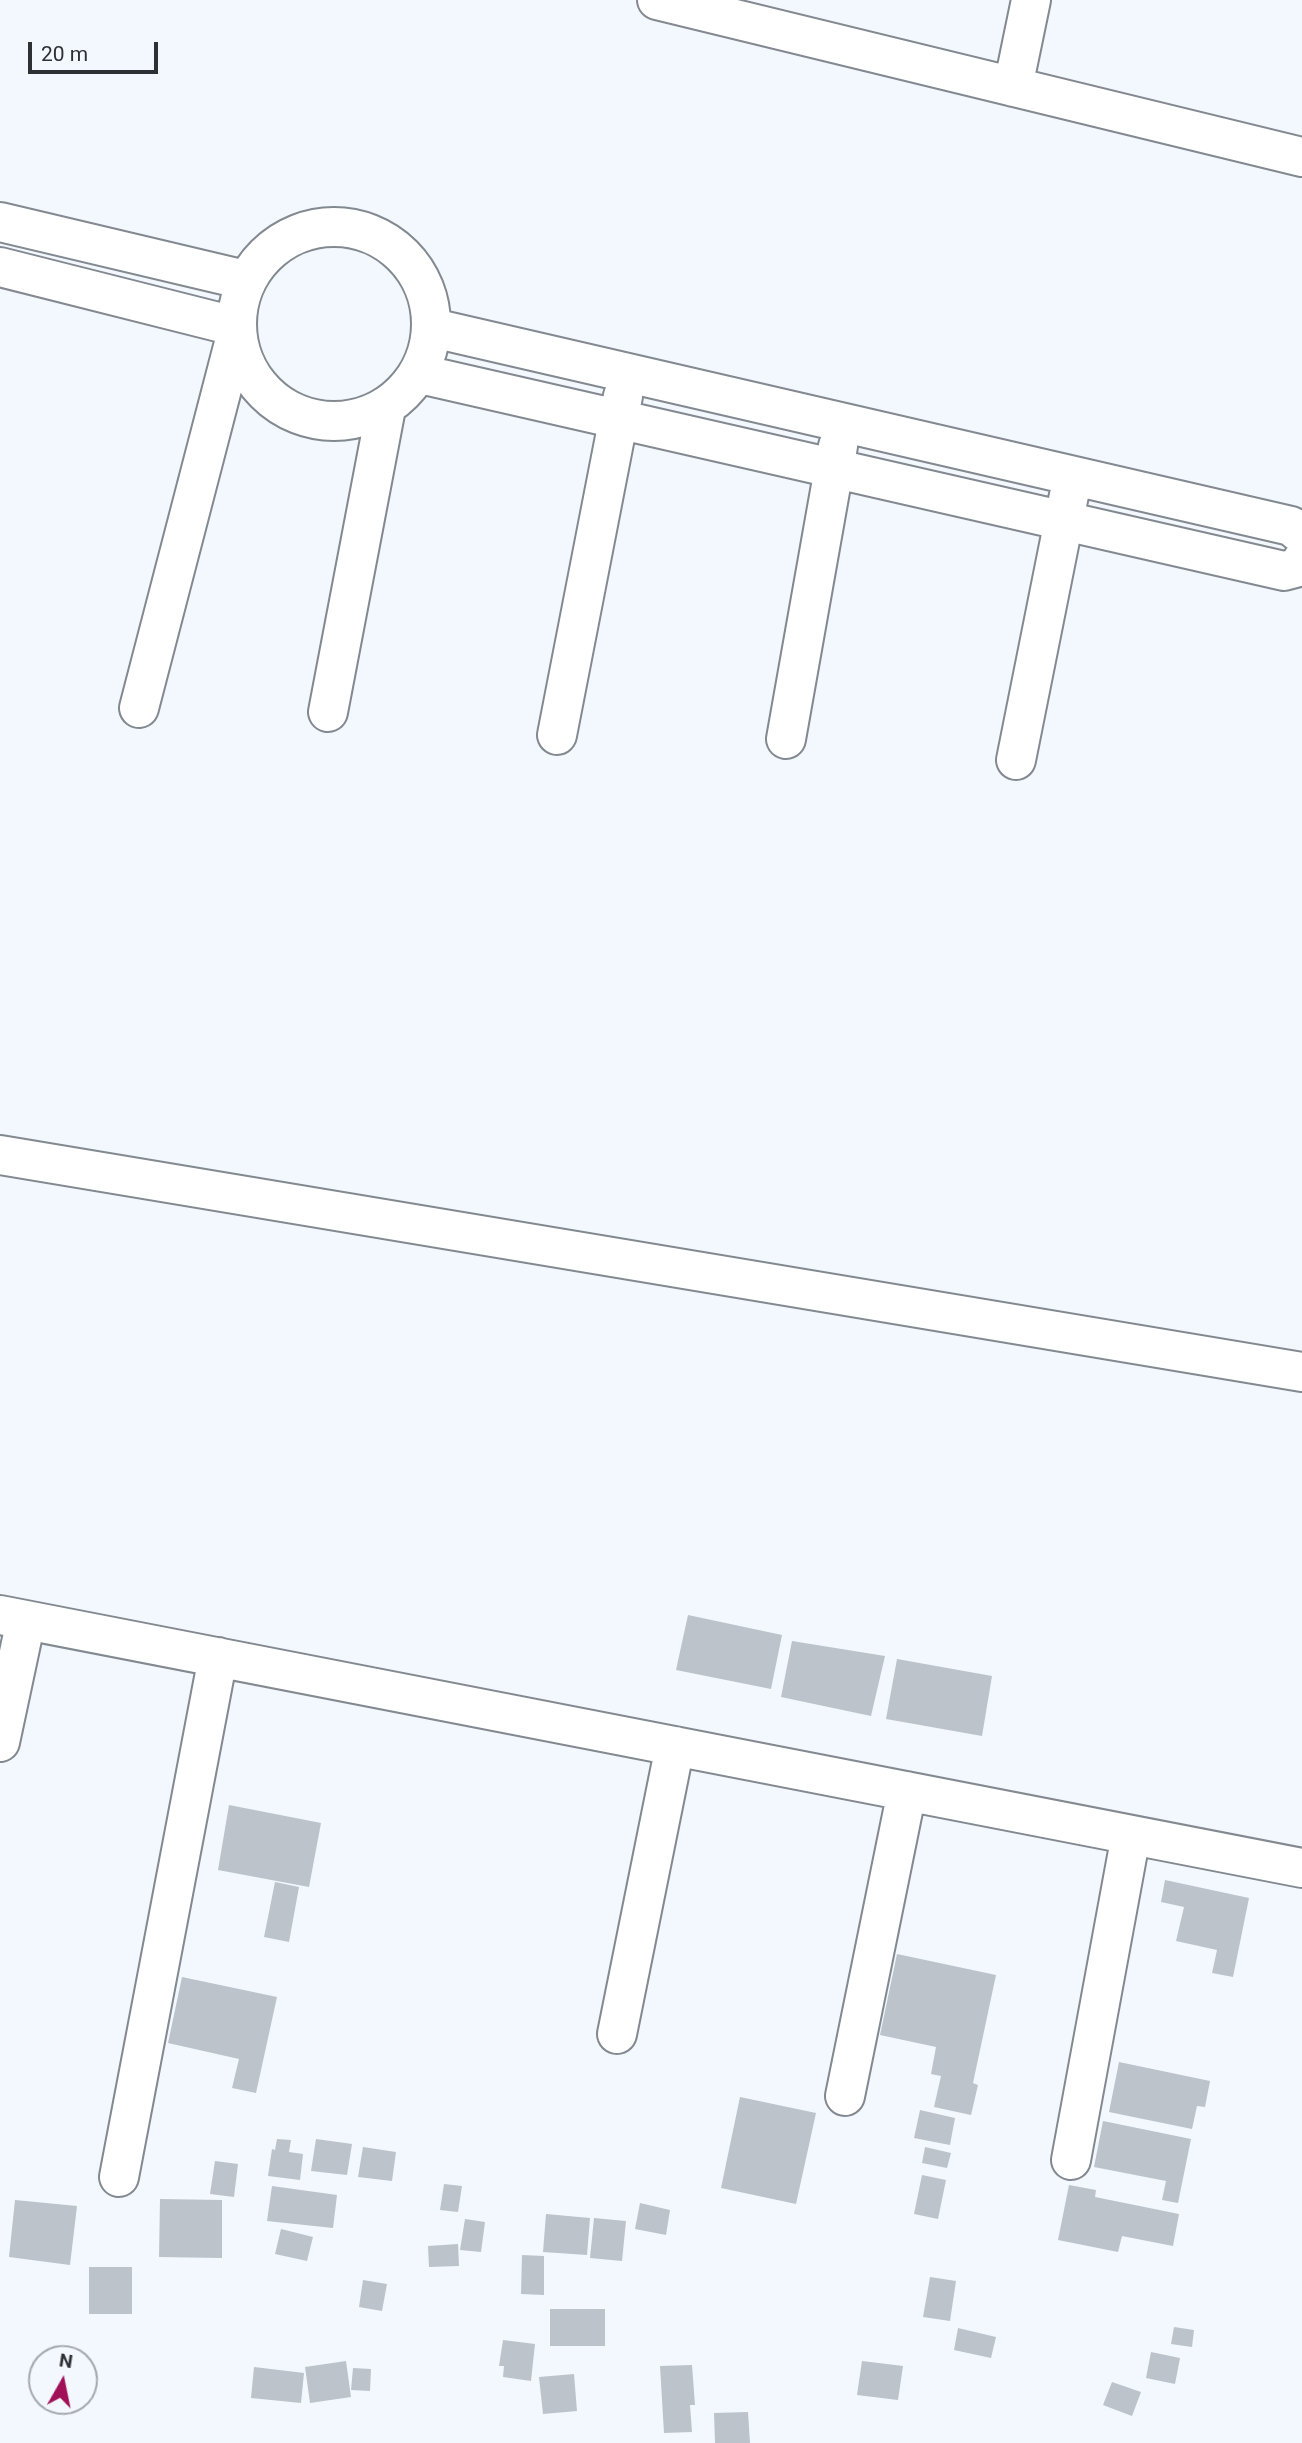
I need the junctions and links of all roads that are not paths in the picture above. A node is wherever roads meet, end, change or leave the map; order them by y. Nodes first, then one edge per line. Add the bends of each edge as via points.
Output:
1 (657, 0) edge
2 (1031, 0) edge
3 (776, 14) edge
4 (1013, 86) junction
5 (1302, 157) edge
6 (3, 233) edge
7 (0, 267) edge
8 (245, 280) junction
9 (433, 328) junction
10 (235, 333) junction
11 (628, 373) junction
12 (420, 374) junction
13 (386, 408) junction
14 (619, 420) junction
15 (842, 423) junction
16 (834, 469) junction
17 (1073, 476) junction
18 (1184, 502) junction
19 (1064, 521) junction
20 (1302, 535) edge
21 (1175, 547) junction
22 (1302, 560) edge
23 (139, 708) dead end
24 (328, 712) dead end
25 (557, 735) dead end
26 (786, 739) dead end
27 (1016, 760) dead end
28 (0, 1154) edge
29 (1302, 1372) edge
30 (13, 1617) edge
31 (218, 1657) junction
32 (0, 1742) edge
33 (675, 1746) junction
34 (907, 1791) junction
35 (1131, 1835) junction
36 (1302, 1868) edge
37 (617, 2034) dead end
38 (845, 2096) dead end
39 (1071, 2160) dead end
40 (119, 2177) dead end

1 - 3 street
2 - 4 street
3 - 4 street
4 - 5 street
6 - 8 street
7 - 10 street
8 - 9 street via 273,246 313,227 358,229 398,249 425,285
8 - 10 street via 237,302
9 - 11 street
9 - 12 street
10 - 13 street via 254,384 293,414 340,424
10 - 23 street
11 - 14 street
11 - 15 street
12 - 13 street
12 - 14 street
13 - 24 street
14 - 16 street
14 - 25 street
15 - 16 street
15 - 17 street
16 - 19 street
16 - 26 street
17 - 18 street
17 - 19 street
18 - 20 street via 1291,526
18 - 21 street
19 - 21 street
19 - 27 street
21 - 22 street via 1284,571 1299,567
28 - 29 street
30 - 31 street
30 - 32 street
31 - 33 street
31 - 40 street
33 - 34 street
33 - 37 street
34 - 35 street
34 - 38 street
35 - 36 street
35 - 39 street

